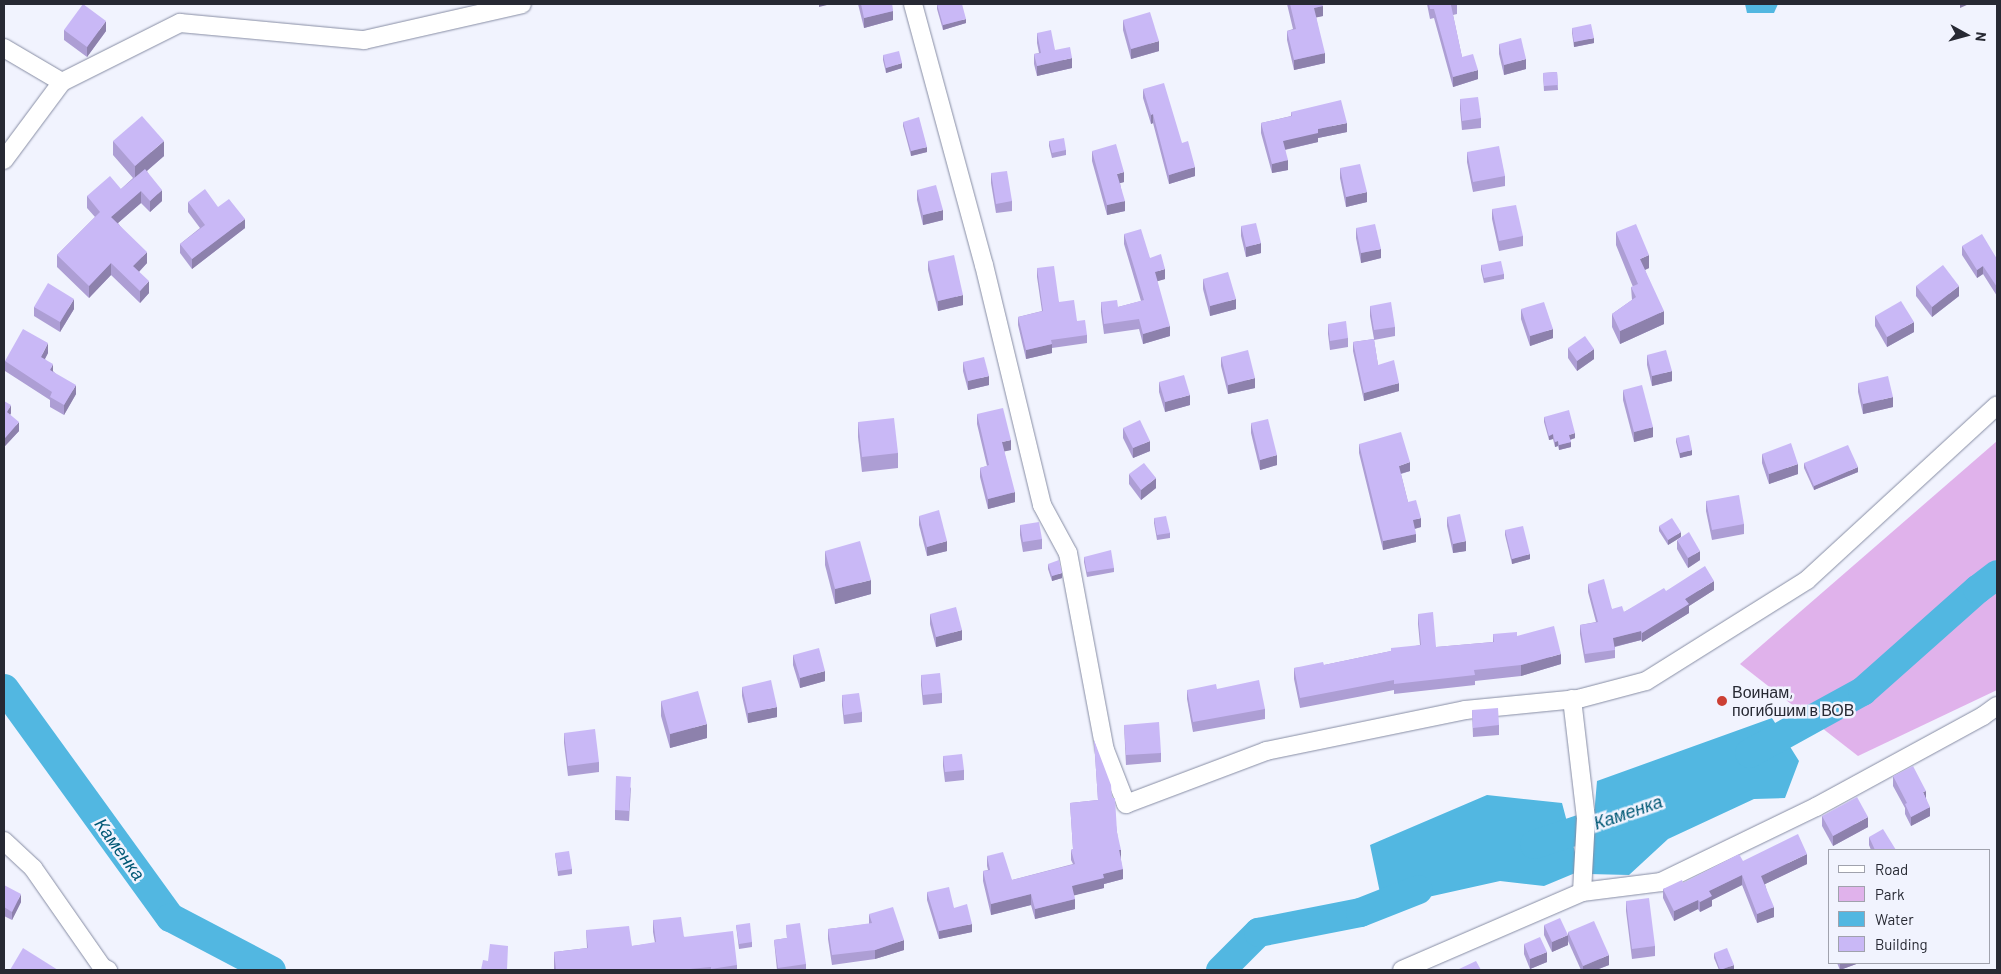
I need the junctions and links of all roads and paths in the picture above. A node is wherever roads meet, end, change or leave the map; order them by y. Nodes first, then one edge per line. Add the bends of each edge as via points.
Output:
1 (522, 4) edge
2 (913, 4) edge
3 (4, 48) edge
4 (62, 82) junction
5 (4, 160) edge
6 (1997, 405) edge
7 (1572, 699) junction
8 (1997, 706) edge
9 (4, 841) edge
10 (1582, 892) junction
11 (108, 970) edge
12 (1402, 970) edge

1 - 4 street via 364,40 180,23
2 - 7 street via 984,265 1042,505 1068,553 1105,750 1126,804 1266,751 1465,710
3 - 4 street
4 - 5 street
6 - 7 street via 1806,580 1646,682
7 - 10 street via 1586,818
8 - 10 street via 1816,807 1661,882
9 - 11 street via 33,868
10 - 12 street

